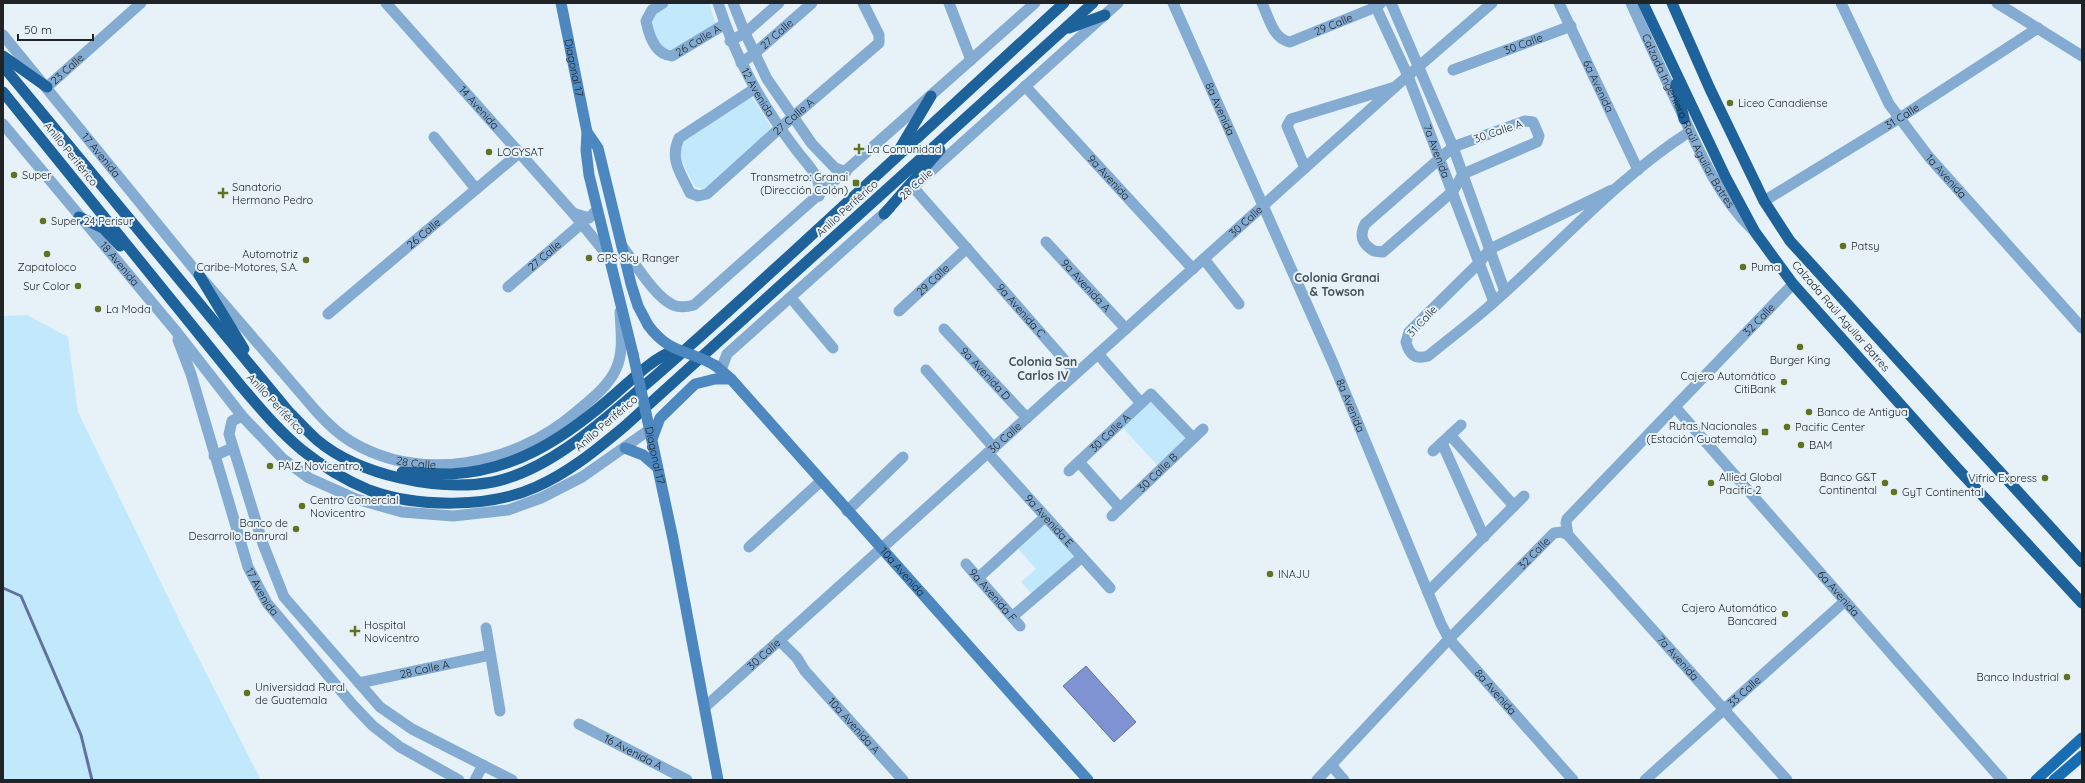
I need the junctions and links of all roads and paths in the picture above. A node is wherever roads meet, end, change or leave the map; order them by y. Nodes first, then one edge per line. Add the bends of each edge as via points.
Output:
1 (141, 3) edge
2 (386, 3) edge
3 (561, 3) edge
4 (663, 3) edge
5 (718, 3) edge
6 (733, 3) edge
7 (779, 3) edge
8 (812, 3) edge
9 (863, 3) edge
10 (949, 3) edge
11 (1035, 3) edge
12 (1064, 3) edge
13 (1093, 3) edge
14 (1118, 3) edge
15 (1173, 3) edge
16 (1262, 3) edge
17 (1391, 3) edge
18 (1492, 3) edge
19 (1559, 3) edge
20 (1631, 3) edge
21 (1643, 3) edge
22 (1672, 3) edge
23 (1841, 3) edge
24 (1996, 3) edge
25 (1377, 4) edge
26 (1105, 15) junction
27 (724, 24) junction
28 (1571, 26) junction
29 (2038, 28) junction
30 (1062, 30) junction
31 (745, 33) junction
32 (3, 35) edge
33 (730, 41) junction
34 (755, 54) junction
35 (3, 56) edge
36 (2082, 56) edge
37 (972, 60) junction
38 (741, 63) junction
39 (1671, 64) junction
40 (3, 66) edge
41 (1419, 66) junction
42 (1453, 70) dead end
43 (1408, 76) junction
44 (1025, 86) junction
45 (46, 87) junction
46 (1395, 87) junction
47 (754, 89) junction
48 (3, 92) edge
49 (931, 96) junction
50 (974, 112) junction
51 (793, 116) junction
52 (1684, 119) junction
53 (1898, 119) junction
54 (3, 124) edge
55 (780, 128) junction
56 (587, 132) junction
57 (1689, 132) junction
58 (434, 137) dead end
59 (1453, 147) junction
60 (519, 153) junction
61 (1440, 157) junction
62 (893, 160) junction
63 (1305, 168) junction
64 (1638, 170) junction
65 (846, 172) junction
66 (1463, 174) junction
67 (913, 187) junction
68 (476, 189) junction
69 (1453, 190) junction
70 (1612, 190) junction
71 (819, 196) junction
72 (1764, 201) junction
73 (1264, 206) junction
74 (597, 210) junction
75 (573, 212) junction
76 (884, 214) junction
77 (79, 217) junction
78 (581, 224) junction
79 (1755, 232) junction
80 (1046, 242) dead end
81 (620, 244) junction
82 (967, 248) junction
83 (1490, 249) junction
84 (608, 256) junction
85 (1204, 259) junction
86 (141, 260) junction
87 (1479, 263) junction
88 (1193, 269) junction
89 (199, 275) junction
90 (1793, 284) junction
91 (508, 287) dead end
92 (1505, 292) junction
93 (790, 298) junction
94 (1494, 302) junction
95 (1239, 304) dead end
96 (620, 306) junction
97 (899, 311) dead end
98 (328, 314) dead end
99 (2082, 328) edge
100 (944, 329) dead end
101 (1126, 329) junction
102 (175, 330) junction
103 (833, 348) dead end
104 (675, 350) junction
105 (1098, 354) junction
106 (718, 368) junction
107 (926, 370) dead end
108 (1076, 373) junction
109 (730, 379) junction
110 (262, 380) junction
111 (1141, 403) junction
112 (1675, 407) junction
113 (242, 416) junction
114 (1026, 418) junction
115 (1461, 424) dead end
116 (1203, 429) dead end
117 (650, 431) junction
118 (1193, 438) junction
119 (1446, 439) junction
120 (232, 448) junction
121 (625, 448) junction
122 (991, 450) junction
123 (1433, 451) dead end
124 (214, 456) junction
125 (904, 457) dead end
126 (1080, 462) junction
127 (657, 467) junction
128 (373, 471) junction
129 (1070, 471) dead end
130 (820, 482) junction
131 (1524, 496) dead end
132 (1514, 506) junction
133 (1120, 508) junction
134 (847, 511) junction
135 (1112, 516) dead end
136 (1045, 517) junction
137 (1568, 535) junction
138 (1484, 536) junction
139 (749, 547) dead end
140 (881, 549) junction
141 (1082, 557) junction
142 (2082, 562) edge
143 (966, 564) dead end
144 (978, 578) junction
145 (1110, 588) dead end
146 (1428, 592) junction
147 (1844, 602) junction
148 (2082, 603) edge
149 (1012, 617) junction
150 (1020, 626) dead end
151 (486, 628) dead end
152 (1449, 639) junction
153 (777, 642) junction
154 (490, 655) junction
155 (359, 683) junction
156 (705, 707) junction
157 (1724, 709) junction
158 (500, 711) dead end
159 (579, 724) dead end
160 (2082, 738) edge
161 (2082, 756) edge
162 (1331, 764) junction
163 (483, 765) junction
164 (459, 780) edge
165 (475, 780) edge
166 (512, 780) edge
167 (687, 780) edge
168 (718, 780) edge
169 (903, 780) edge
170 (1088, 780) edge
171 (1317, 780) edge
172 (1344, 780) edge
173 (1572, 780) edge
174 (1645, 780) edge
175 (1787, 780) edge
176 (2002, 780) edge
177 (2036, 780) edge
178 (2054, 780) edge

1 - 45 street, 23 Calle
2 - 60 street, 14 Avenida
3 - 56 main road, Diagonal 17
4 - 27 street, 26 Calle A via 652,10 646,21 656,48 664,56 672,56
5 - 27 street, 12 Avenida
6 - 31 street, 12 Avenida
7 - 31 street, 27 Calle
8 - 34 street, 27 Calle
9 - 51 street, 27 Calle A via 880,39 875,48
10 - 37 street
11 - 37 street
12 - 62 highway, Anillo Periférico
13 - 30 highway, Anillo Periférico
14 - 26 street, 28 Calle
15 - 73 street, 8a Avenida
16 - 25 street, 29 Calle via 1277,36 1290,42
17 - 41 street, 7a Avenida
18 - 41 street, 30 Calle
19 - 28 street, 6a Avenida
20 - 52 street, Calzada Ingeniero Raúl Aguilar Batres
21 - 39 highway, Calzada Raúl Aguilar Batres
22 - 72 highway, Calzada Raúl Aguilar Batres
23 - 53 street, 1a Avenida via 1885,98
24 - 29 street
25 - 43 street, 7a Avenida
26 - 30 highway
26 - 44 street, 28 Calle
27 - 33 street, 12 Avenida
28 - 42 street, 30 Calle
28 - 64 street, 6a Avenida
29 - 36 street
29 - 53 street, 31 Calle
30 - 50 highway, Anillo Periférico
31 - 33 street, 27 Calle
31 - 34 street, 12 Avenida
32 - 45 street, 17 Avenida
33 - 38 street, 12 Avenida
34 - 38 street, 27 Calle
34 - 51 street, 12 Avenida via 767,80
35 - 45 highway
37 - 49 street
38 - 47 street, 12 Avenida
39 - 52 highway
39 - 79 highway, Calzada Raúl Aguilar Batres
40 - 110 highway, Anillo Periférico
41 - 43 street, 30 Calle
41 - 59 street, 7a Avenida
43 - 46 street, 30 Calle
43 - 61 street, 7a Avenida
44 - 67 street, 28 Calle
44 - 88 street, 9a Avenida
45 - 89 street, 17 Avenida
46 - 63 street, 30 Calle
46 - 63 street, 30 Calle via 1291,119 1287,126
47 - 55 street, 12 Avenida
47 - 55 street, 27 Calle A via 678,138 674,158 690,193 698,196 707,194
48 - 86 highway, Anillo Periférico
49 - 62 highway
49 - 65 street
50 - 76 highway
50 - 86 highway, Anillo Periférico via 583,462 536,487 505,497 456,504 410,500 370,490 336,474 302,450 276,426
51 - 55 street, 27 Calle A
51 - 65 street, 12 Avenida via 812,144 831,165
52 - 57 street, Calzada Ingeniero Raúl Aguilar Batres
53 - 72 street, 31 Calle
53 - 99 street, 1a Avenida via 1929,158
54 - 77 street, 18 Avenida
55 - 71 street, 12 Avenida via 820,182
56 - 74 main road, Diagonal 17 via 589,174
56 - 81 main road, Diagonal 17 via 598,148
57 - 64 street, 31 Calle via 1659,151
57 - 79 street, Calzada Ingeniero Raúl Aguilar Batres via 1714,180 1742,220
58 - 68 street
59 - 61 street, 30 Calle A
59 - 66 street, 7a Avenida
59 - 66 street, 30 Calle A via 1525,121 1533,122 1539,136 1537,142
60 - 68 street, 26 Calle
60 - 75 street, 14 Avenida
61 - 69 street, 7a Avenida
61 - 69 street, 30 Calle A via 1365,224 1361,234 1362,241 1374,251 1383,252
62 - 128 highway, Anillo Periférico via 704,333 570,447 522,472 493,482 455,484 415,480
63 - 73 street, 30 Calle
64 - 70 street, 31 Calle
65 - 71 street
66 - 69 street, 30 Calle A
66 - 83 street, 7a Avenida
67 - 76 street, 28 Calle
67 - 82 street
68 - 98 street, 26 Calle
69 - 87 street, 7a Avenida
70 - 83 street, 31 Calle
70 - 92 street, 31 Calle
71 - 81 street via 694,305 683,308 660,296
72 - 142 highway, Calzada Raúl Aguilar Batres via 1790,241
73 - 85 street, 30 Calle
73 - 146 street, 8a Avenida
74 - 75 street via 589,218
74 - 84 main road, Diagonal 17
75 - 78 street, 14 Avenida
76 - 93 street, 28 Calle
77 - 86 highway via 103,228 124,250
77 - 102 street, 18 Avenida
78 - 84 street, 14 Avenida
78 - 91 street, 27 Calle
79 - 90 highway, Calzada Raúl Aguilar Batres
80 - 101 street, 9a Avenida A
81 - 104 main road, Diagonal 17, bridge via 636,299 648,326 660,340
82 - 97 street, 29 Calle
82 - 108 street, 9a Avenida C
83 - 87 street, 31 Calle
83 - 92 street, 7a Avenida
84 - 96 main road, Diagonal 17
85 - 88 street, 30 Calle
85 - 95 street
87 - 94 street, 7a Avenida
87 - 94 street, 31 Calle via 1409,332 1406,337 1407,346 1415,357 1428,356
88 - 101 street, 30 Calle
89 - 96 street, 28 Calle via 334,430 362,448 400,461 427,465 471,463 497,456 529,443 562,424 609,381 616,369 621,355
89 - 110 highway
90 - 112 street, 32 Calle
90 - 148 highway, Calzada Raúl Aguilar Batres
92 - 94 street, 31 Calle
93 - 103 street
93 - 106 street, 28 Calle via 727,354
96 - 117 main road, Diagonal 17, bridge
100 - 114 street, 9a Avenida D
101 - 105 street, 30 Calle
102 - 113 street
102 - 124 street, 17 Avenida via 191,374
104 - 106 main road, Diagonal 17, bridge via 704,359
104 - 128 highway via 664,354 648,366 568,432 528,456 483,470 451,474
105 - 108 street, 30 Calle
105 - 111 street
106 - 109 main road, 10a Avenida
107 - 122 street, 9a Avenida E
108 - 114 street, 30 Calle
109 - 117 main road via 715,379 695,384
109 - 130 main road, 10a Avenida
110 - 128 highway, Anillo Periférico via 289,412 318,440 343,457
111 - 118 street, 30 Calle A via 1151,394
111 - 126 street, 30 Calle A
112 - 137 street, 32 Calle via 1567,519
112 - 147 street, 6a Avenida
113 - 120 street, 17 Avenida via 230,424
113 - 121 street via 283,459 309,478 356,499 402,512 422,514 453,516 508,510 541,498 582,477
114 - 122 street, 30 Calle
115 - 119 street
116 - 118 street, 30 Calle B
117 - 121 street
117 - 127 main road, Diagonal 17
118 - 133 street, 30 Calle B
119 - 123 street
119 - 132 street
119 - 138 street
120 - 124 street
120 - 155 street, 17 Avenida via 263,544 284,597
121 - 127 main road via 643,455
122 - 136 street, 9a Avenida E
122 - 140 street, 30 Calle
124 - 164 street, 17 Avenida via 248,567 267,603 373,726 400,747
125 - 134 street
126 - 129 street, 30 Calle A
126 - 133 street
127 - 156 main road, Diagonal 17
130 - 134 main road, 10a Avenida
130 - 139 street
131 - 132 street
132 - 138 street
133 - 135 street, 30 Calle B
134 - 140 main road, 10a Avenida
136 - 141 street, 9a Avenida E
136 - 144 street
137 - 152 street, 32 Calle via 1562,532 1554,533
137 - 157 street, 7a Avenida
138 - 146 street
140 - 153 street, 30 Calle
140 - 170 main road, 10a Avenida
141 - 145 street, 9a Avenida E
141 - 149 street
143 - 144 street, 9a Avenida F
144 - 149 street, 9a Avenida F
146 - 152 street, 8a Avenida
147 - 157 street, 33 Calle
147 - 176 street, 6a Avenida
149 - 150 street, 9a Avenida F
151 - 154 street
152 - 162 street, 32 Calle
152 - 173 street, 8a Avenida
153 - 156 street, 30 Calle
153 - 169 street, 10a Avenida A via 791,664 805,671
154 - 155 street, 28 Calle A
154 - 158 street
155 - 163 street, 17 Avenida via 380,707 412,729
156 - 168 main road, Diagonal 17
157 - 174 street, 33 Calle
157 - 175 street, 7a Avenida
159 - 167 street, 16 Avenida A
160 - 177 main road
161 - 178 main road
162 - 171 street, 32 Calle
162 - 172 street
163 - 165 street
163 - 166 street, 17 Avenida

